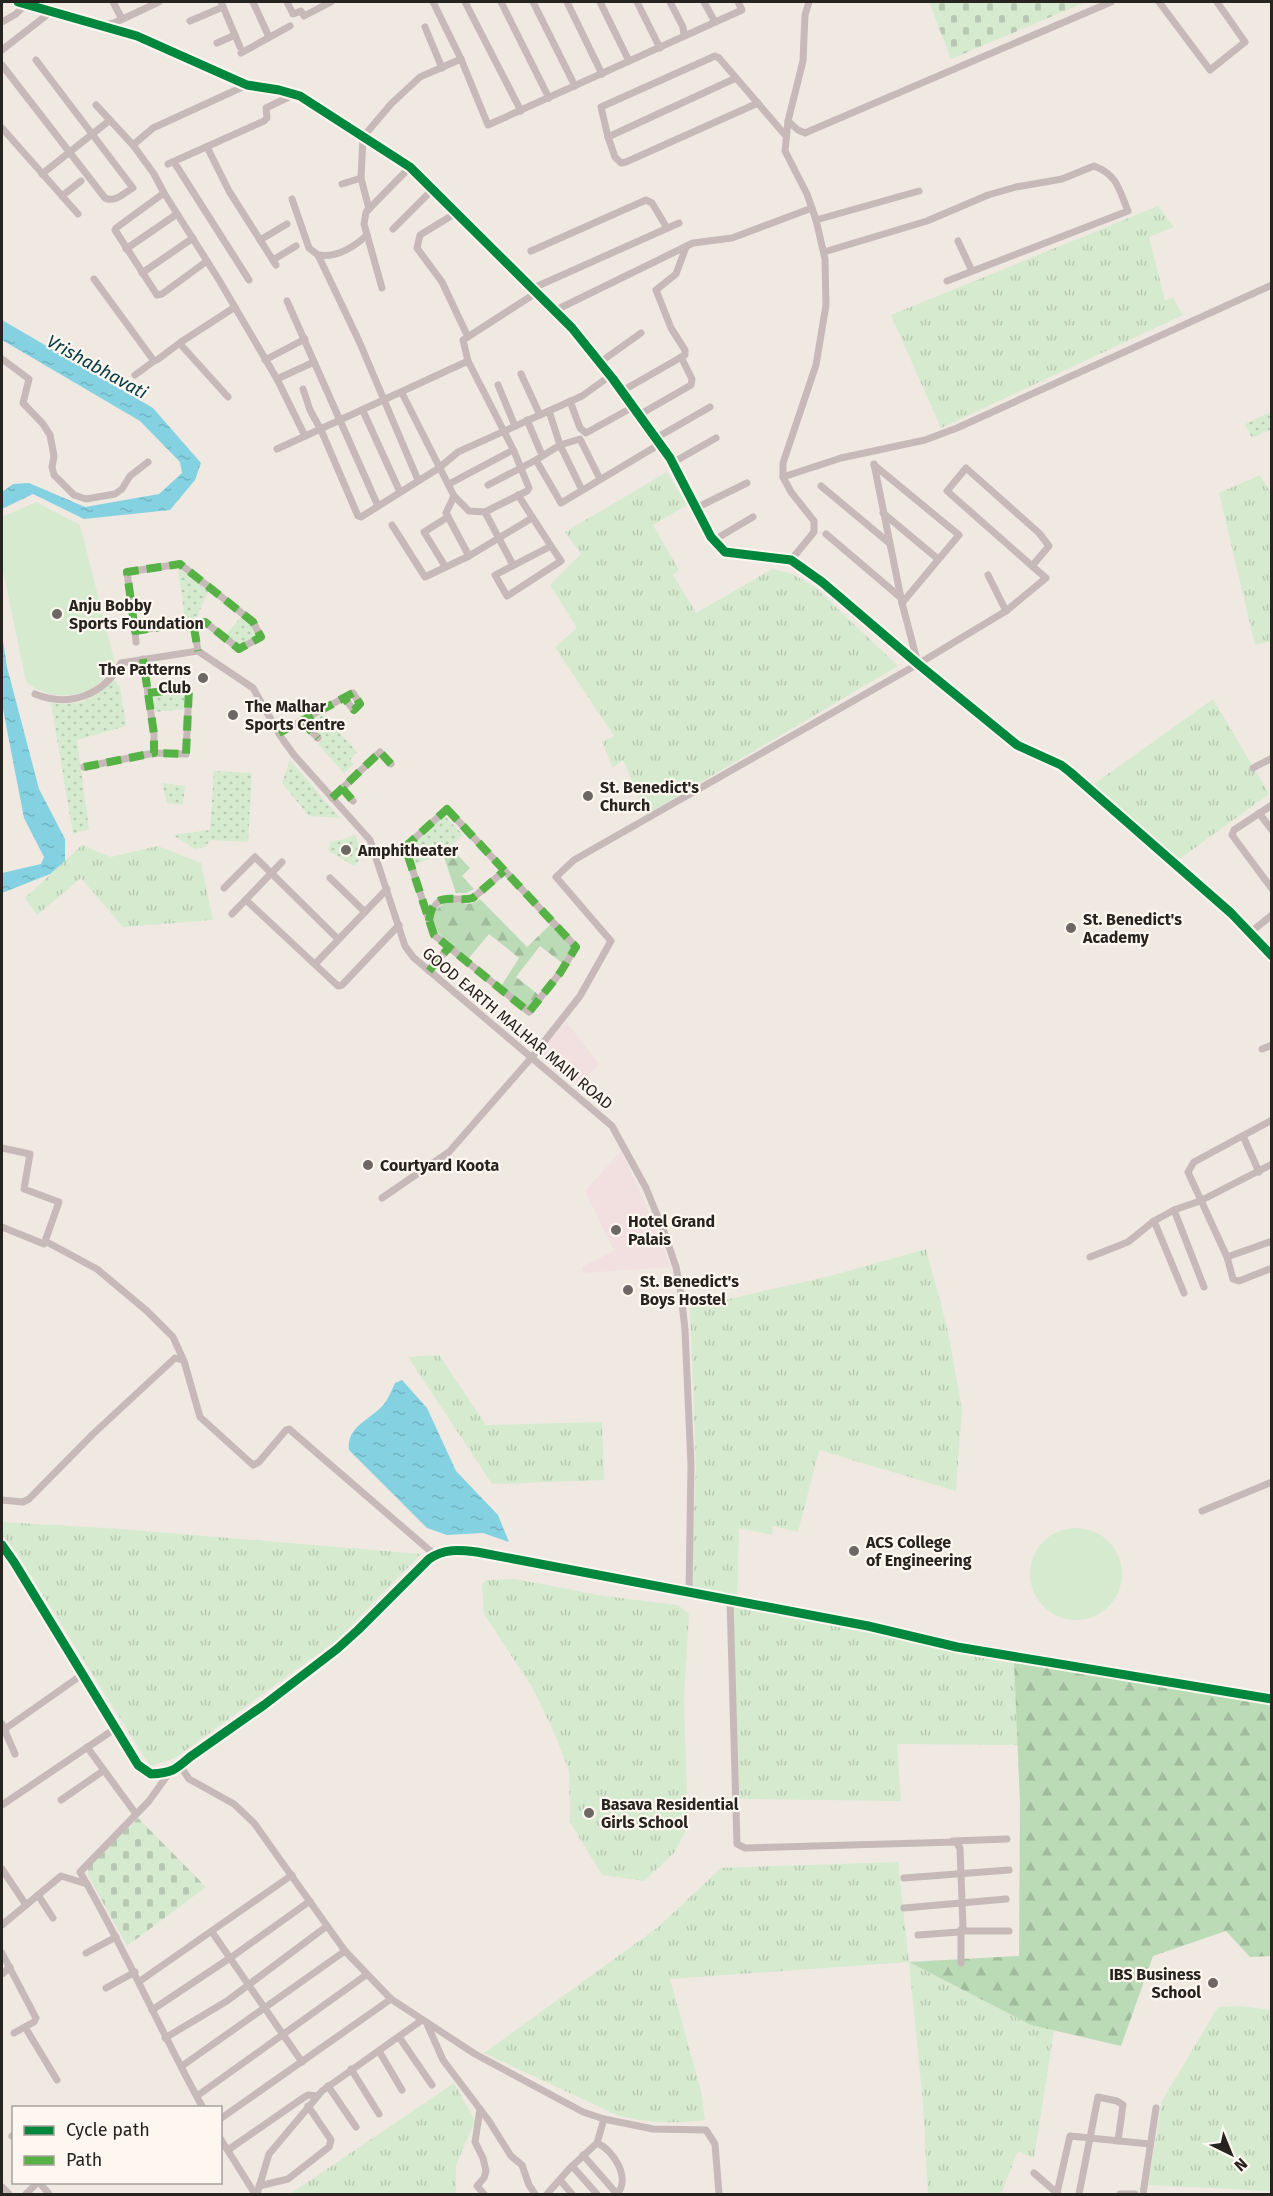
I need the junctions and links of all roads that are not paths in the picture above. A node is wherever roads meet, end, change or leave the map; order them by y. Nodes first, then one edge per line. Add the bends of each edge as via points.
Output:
1 (113, 2) edge
2 (159, 2) edge
3 (253, 2) edge
4 (287, 2) edge
5 (331, 2) edge
6 (433, 2) edge
7 (465, 2) edge
8 (501, 2) edge
9 (533, 2) edge
10 (567, 2) edge
11 (600, 2) edge
12 (637, 2) edge
13 (670, 2) edge
14 (704, 2) edge
15 (738, 2) edge
16 (809, 2) edge
17 (1111, 2) edge
18 (1159, 2) edge
19 (1216, 2) edge
20 (28, 3) edge
21 (149, 4) edge
22 (222, 4) edge
23 (52, 11) junction
24 (122, 19) junction
25 (190, 21) dead end
26 (2, 22) edge
27 (715, 22) junction
28 (100, 26) junction
29 (290, 26) dead end
30 (425, 27) dead end
31 (235, 35) junction
32 (684, 36) junction
33 (269, 37) junction
34 (217, 43) dead end
35 (660, 48) junction
36 (2, 50) edge
37 (36, 60) dead end
38 (461, 60) junction
39 (630, 61) junction
40 (2, 65) edge
41 (442, 68) junction
42 (603, 74) junction
43 (736, 78) junction
44 (247, 85) junction
45 (575, 86) junction
46 (295, 94) junction
47 (549, 98) junction
48 (758, 103) junction
49 (96, 105) dead end
50 (521, 111) junction
51 (110, 120) junction
52 (788, 121) junction
53 (2, 128) edge
54 (93, 135) junction
55 (786, 136) junction
56 (363, 137) junction
57 (608, 137) junction
58 (133, 145) junction
59 (207, 147) junction
60 (70, 154) junction
61 (410, 167) junction
62 (42, 174) junction
63 (362, 178) junction
64 (81, 181) dead end
65 (342, 184) dead end
66 (432, 190) junction
67 (919, 191) dead end
68 (164, 193) junction
69 (62, 196) junction
70 (292, 199) dead end
71 (812, 208) junction
72 (369, 209) junction
73 (456, 213) junction
74 (78, 214) dead end
75 (177, 214) junction
76 (816, 220) junction
77 (680, 223) dead end
78 (286, 224) dead end
79 (393, 228) dead end
80 (668, 228) junction
81 (367, 236) junction
82 (193, 238) junction
83 (260, 240) junction
84 (958, 241) dead end
85 (296, 246) dead end
86 (686, 247) junction
87 (126, 249) junction
88 (531, 251) dead end
89 (824, 252) junction
90 (318, 255) junction
91 (207, 261) junction
92 (972, 271) junction
93 (142, 273) junction
94 (94, 279) dead end
95 (249, 280) dead end
96 (946, 281) dead end
97 (1272, 285) edge
98 (382, 288) dead end
99 (534, 291) junction
100 (287, 301) dead end
101 (235, 307) junction
102 (554, 311) junction
103 (641, 333) dead end
104 (468, 337) junction
105 (305, 339) junction
106 (181, 342) junction
107 (681, 357) junction
108 (2, 359) edge
109 (154, 360) junction
110 (266, 360) junction
111 (468, 361) junction
112 (314, 362) junction
113 (599, 363) junction
114 (521, 374) dead end
115 (135, 375) dead end
116 (610, 376) junction
117 (276, 379) junction
118 (498, 385) dead end
119 (303, 390) dead end
120 (622, 391) junction
121 (402, 393) junction
122 (228, 397) dead end
123 (384, 401) junction
124 (570, 401) junction
125 (633, 406) junction
126 (710, 407) dead end
127 (363, 411) junction
128 (549, 411) junction
129 (540, 415) junction
130 (639, 415) junction
131 (341, 420) junction
132 (527, 420) junction
133 (515, 426) junction
134 (321, 430) junction
135 (504, 431) junction
136 (305, 436) junction
137 (716, 438) dead end
138 (658, 441) junction
139 (560, 445) junction
140 (277, 449) dead end
141 (513, 450) junction
142 (539, 457) junction
143 (148, 462) dead end
144 (672, 463) junction
145 (521, 467) junction
146 (439, 468) junction
147 (783, 477) junction
148 (600, 479) junction
149 (418, 480) junction
150 (747, 483) dead end
151 (449, 484) junction
152 (488, 485) dead end
153 (821, 486) dead end
154 (582, 490) junction
155 (400, 492) junction
156 (518, 495) junction
157 (454, 496) junction
158 (378, 506) junction
159 (696, 508) junction
160 (485, 512) junction
161 (883, 513) junction
162 (448, 517) junction
163 (753, 517) dead end
164 (532, 518) junction
165 (393, 525) dead end
166 (826, 534) dead end
167 (499, 539) junction
168 (714, 540) junction
169 (888, 542) junction
170 (551, 546) junction
171 (469, 556) junction
172 (938, 559) junction
173 (791, 560) junction
174 (513, 565) junction
175 (445, 566) junction
176 (1032, 566) junction
177 (988, 575) dead end
178 (901, 600) junction
179 (1006, 611) junction
180 (194, 622) junction
181 (135, 631) junction
182 (136, 642) dead end
183 (198, 651) junction
184 (143, 659) junction
185 (918, 664) junction
186 (148, 693) junction
187 (35, 694) dead end
188 (344, 698) dead end
189 (302, 721) junction
190 (279, 733) junction
191 (318, 738) dead end
192 (154, 753) junction
193 (1272, 758) edge
194 (391, 764) dead end
195 (84, 767) dead end
196 (1253, 768) dead end
197 (342, 788) junction
198 (332, 798) junction
199 (353, 801) dead end
200 (1272, 805) edge
201 (1259, 813) junction
202 (1272, 830) edge
203 (282, 862) dead end
204 (504, 871) junction
205 (271, 873) junction
206 (330, 878) dead end
207 (224, 888) dead end
208 (1272, 888) edge
209 (387, 889) junction
210 (246, 900) junction
211 (364, 912) junction
212 (232, 914) dead end
213 (1272, 915) edge
214 (429, 921) junction
215 (399, 925) junction
216 (1251, 932) junction
217 (338, 939) junction
218 (449, 947) junction
219 (1272, 956) edge
220 (315, 964) junction
221 (429, 971) junction
222 (1272, 1045) edge
223 (1262, 1049) dead end
224 (532, 1057) junction
225 (1272, 1120) edge
226 (1243, 1136) junction
227 (2, 1148) edge
228 (1272, 1164) edge
229 (1258, 1172) junction
230 (382, 1198) dead end
231 (1200, 1201) junction
232 (1174, 1210) junction
233 (1154, 1221) junction
234 (2, 1227) edge
235 (1272, 1240) edge
236 (45, 1241) junction
237 (1090, 1257) dead end
238 (1227, 1257) junction
239 (1272, 1268) edge
240 (1204, 1287) dead end
241 (1184, 1293) dead end
242 (182, 1360) junction
243 (1272, 1482) edge
244 (2, 1500) edge
245 (1202, 1511) dead end
246 (2, 1545) edge
247 (435, 1555) junction
248 (689, 1593) junction
249 (730, 1600) junction
250 (83, 1674) junction
251 (1272, 1699) edge
252 (2, 1728) edge
253 (116, 1728) junction
254 (87, 1747) junction
255 (15, 1754) dead end
256 (183, 1765) junction
257 (103, 1771) junction
258 (169, 1773) junction
259 (61, 1800) dead end
260 (2, 1805) edge
261 (136, 1814) junction
262 (1007, 1839) dead end
263 (953, 1841) junction
264 (2, 1869) edge
265 (1009, 1870) dead end
266 (961, 1874) junction
267 (292, 1875) junction
268 (904, 1878) dead end
269 (87, 1884) junction
270 (38, 1895) junction
271 (1006, 1899) dead end
272 (310, 1901) junction
273 (962, 1903) junction
274 (26, 1905) junction
275 (904, 1908) dead end
276 (53, 1918) dead end
277 (2, 1925) edge
278 (327, 1926) junction
279 (961, 1931) junction
280 (1009, 1931) dead end
281 (212, 1932) junction
282 (918, 1935) dead end
283 (116, 1937) junction
284 (345, 1951) junction
285 (2, 1953) edge
286 (86, 1953) dead end
287 (231, 1958) junction
288 (961, 1963) dead end
289 (10, 1967) junction
290 (135, 1972) junction
291 (2, 1974) edge
292 (366, 1975) junction
293 (140, 1982) junction
294 (249, 1985) junction
295 (106, 1989) dead end
296 (391, 2000) junction
297 (265, 2008) junction
298 (152, 2010) junction
299 (424, 2022) junction
300 (25, 2027) junction
301 (14, 2033) dead end
302 (283, 2035) junction
303 (399, 2037) junction
304 (165, 2038) junction
305 (379, 2051) junction
306 (302, 2062) junction
307 (182, 2066) junction
308 (351, 2069) junction
309 (57, 2080) dead end
310 (432, 2085) dead end
311 (328, 2086) junction
312 (402, 2090) dead end
313 (197, 2096) junction
314 (317, 2096) junction
315 (202, 2106) edge
316 (308, 2106) junction
317 (1156, 2108) dead end
318 (480, 2109) junction
319 (379, 2114) dead end
320 (222, 2118) edge
321 (604, 2119) junction
322 (356, 2127) dead end
323 (1091, 2137) junction
324 (222, 2141) edge
325 (1118, 2141) junction
326 (597, 2143) junction
327 (1150, 2144) junction
328 (228, 2150) junction
329 (583, 2155) junction
330 (572, 2166) junction
331 (1034, 2173) dead end
332 (560, 2180) junction
333 (259, 2186) junction
334 (2, 2187) edge
335 (9, 2194) edge
336 (256, 2194) edge
337 (484, 2194) edge
338 (535, 2194) edge
339 (547, 2194) edge
340 (572, 2194) edge
341 (597, 2194) edge
342 (617, 2194) edge
343 (719, 2194) edge
344 (1057, 2194) edge
345 (1079, 2194) edge
346 (1120, 2194) edge
347 (1135, 2194) edge
348 (1143, 2194) edge

1 - 24 street
2 - 21 street
3 - 33 street
4 - 5 street via 293,14 301,11 304,16
6 - 38 street
7 - 50 street
8 - 47 street
9 - 45 street
10 - 42 street
11 - 39 street
12 - 35 street
13 - 32 street
14 - 27 street
15 - 27 street via 742,10
16 - 52 street via 803,61
17 - 52 street via 805,133
18 - 19 street via 1210,70 1245,42
20 - 23 street
20 - 26 street
21 - 24 street
22 - 25 street
22 - 31 street
23 - 28 street
23 - 36 street
24 - 28 street
27 - 32 street
28 - 44 street via 136,36
29 - 33 street
30 - 41 street
31 - 33 street via 241,50
31 - 34 street
32 - 35 street
35 - 39 street
37 - 54 street
38 - 41 street
38 - 50 street via 488,125
39 - 42 street
40 - 60 street
41 - 56 street via 420,77
42 - 45 street
43 - 48 street
43 - 57 street
43 - 57 street via 713,56 602,106
44 - 46 street
44 - 58 street via 153,128
45 - 47 street
46 - 56 street
46 - 59 street via 266,108 264,122
47 - 50 street
48 - 55 street
48 - 57 street via 621,163 615,158
49 - 51 street
51 - 54 street
51 - 58 street
52 - 55 street
53 - 62 street
54 - 60 street
54 - 60 street via 133,188 108,200
55 - 71 street via 785,152
56 - 61 street
56 - 63 street
58 - 68 street
59 - 83 street
59 - 95 street via 171,163
60 - 62 street
61 - 66 street
61 - 72 street
62 - 69 street
63 - 65 street
63 - 72 street
64 - 69 street
66 - 73 street
66 - 79 street
67 - 76 street
68 - 75 street
68 - 87 street via 116,228
69 - 74 street
70 - 90 street via 309,248
71 - 76 street
71 - 86 street via 730,239
72 - 81 street via 364,224
73 - 99 street
73 - 104 street via 420,235 417,248 442,282
75 - 82 street
75 - 87 street
76 - 89 street
77 - 80 street
78 - 83 street
80 - 88 street via 646,200
80 - 99 street
81 - 90 street via 356,246 330,256
81 - 98 street
82 - 91 street
82 - 93 street
83 - 85 street via 274,262
84 - 92 street
86 - 102 street
86 - 107 street via 676,274 656,290 671,328 686,352
87 - 93 street
89 - 92 street via 927,220 1016,186 1062,179 1094,166 1107,171 1117,184 1128,211
89 - 147 street via 826,305 816,365 783,463
90 - 123 street
91 - 93 street via 160,295 154,293
91 - 101 street
92 - 96 street
94 - 109 street
97 - 147 street via 925,441 841,458
99 - 102 street
99 - 104 street
100 - 105 street
101 - 106 street
101 - 110 street
102 - 113 street
103 - 113 street
104 - 111 street via 463,340
105 - 110 street
105 - 112 street
106 - 109 street
106 - 122 street
107 - 120 street
107 - 130 street via 692,384
108 - 143 street via 29,379 24,403 50,435 54,475 74,495 86,500 115,494
109 - 115 street
110 - 117 street
111 - 121 street
111 - 135 street
112 - 117 street
112 - 131 street
113 - 116 street
114 - 129 street
116 - 120 street
116 - 124 street
117 - 136 street
118 - 133 street
119 - 134 street
120 - 125 street
121 - 123 street
121 - 146 street
123 - 127 street
123 - 149 street
124 - 125 street via 580,428 586,433
124 - 128 street
125 - 130 street
126 - 138 street
127 - 131 street
127 - 155 street
128 - 129 street
128 - 139 street
129 - 132 street
130 - 138 street
131 - 134 street
131 - 158 street
132 - 133 street
132 - 142 street
133 - 135 street
134 - 136 street
134 - 158 street via 358,516
135 - 141 street
135 - 146 street via 458,452
136 - 140 street
137 - 144 street
138 - 144 street
138 - 148 street
139 - 142 street
139 - 148 street via 580,439
139 - 154 street
141 - 145 street
141 - 151 street
142 - 145 street
142 - 154 street via 561,503
144 - 159 street
145 - 152 street
145 - 156 street via 529,488
146 - 149 street
146 - 151 street
147 - 173 street via 814,521 813,532
148 - 154 street
149 - 155 street
150 - 159 street
151 - 157 street
153 - 169 street
155 - 158 street
156 - 160 street
156 - 164 street
157 - 160 street via 469,511
157 - 162 street via 446,511
159 - 168 street
160 - 167 street
161 - 169 street
161 - 172 street
161 - 172 street via 874,464 959,535
162 - 171 street
162 - 175 street via 424,532
163 - 168 street
164 - 167 street
164 - 170 street
165 - 175 street via 424,576
166 - 178 street
167 - 171 street
167 - 174 street
168 - 173 street via 725,552
169 - 178 street
170 - 174 street
170 - 174 street via 561,561 507,596 495,575
171 - 175 street
172 - 178 street
173 - 185 street
176 - 176 street via 947,491 966,468 1039,533 1048,546
176 - 179 street via 1046,578
177 - 179 street
178 - 185 street
179 - 185 street
180 - 181 street
180 - 181 street via 205,622 238,649 261,637 254,622 180,564 127,572
180 - 183 street
181 - 182 street
183 - 184 street
183 - 190 street, GOOD EARTH MALHAR MAIN ROAD via 253,688
184 - 186 street
184 - 187 street via 121,663 104,685 80,698 57,700
185 - 216 street via 1017,745 1061,765
185 - 224 street via 574,860 556,877 611,941 580,996
186 - 192 street
186 - 192 street via 189,688 186,754
188 - 189 street
189 - 190 street
189 - 191 street
190 - 198 street, GOOD EARTH MALHAR MAIN ROAD
192 - 195 street
193 - 196 street
194 - 197 street via 380,752
197 - 198 street
197 - 199 street
198 - 209 street, GOOD EARTH MALHAR MAIN ROAD via 370,840
200 - 201 street
201 - 202 street
201 - 208 street via 1234,830 1232,836
203 - 205 street
204 - 214 street via 473,898 451,897 438,903
204 - 214 street via 447,809 405,847
204 - 218 street via 576,947 560,973 529,1012
205 - 207 street via 254,857
205 - 210 street
205 - 217 street
206 - 211 street
209 - 211 street
209 - 215 street, GOOD EARTH MALHAR MAIN ROAD
210 - 212 street
210 - 220 street
211 - 217 street
213 - 216 street
214 - 218 street via 434,935
215 - 220 street via 340,986
215 - 221 street, GOOD EARTH MALHAR MAIN ROAD via 405,946
216 - 219 street
217 - 220 street
218 - 221 street
221 - 224 street, GOOD EARTH MALHAR MAIN ROAD
222 - 223 street
224 - 230 street via 449,1152
224 - 248 street, GOOD EARTH MALHAR MAIN ROAD via 612,1126 646,1188 676,1267 685,1330 690,1443
225 - 226 street
226 - 229 street
226 - 231 street via 1190,1167 1188,1172
227 - 236 street via 30,1154 24,1190 59,1202
228 - 229 street
229 - 231 street
231 - 232 street
231 - 238 street
232 - 233 street
232 - 240 street
233 - 237 street via 1128,1242
233 - 241 street
234 - 236 street via 44,1244
235 - 238 street
236 - 242 street via 97,1269 147,1311 173,1337
238 - 239 street via 1233,1279 1238,1282
242 - 244 street via 175,1359 29,1499
242 - 247 street via 200,1417 253,1465 289,1429
243 - 245 street
246 - 250 street
247 - 248 street via 464,1550
247 - 256 street via 348,1640
248 - 249 street
249 - 251 street via 957,1647
249 - 263 street via 737,1844 745,1848
250 - 252 street
250 - 253 street
252 - 255 street
253 - 254 street
253 - 258 street via 138,1764 151,1774
254 - 257 street
254 - 260 street
256 - 258 street
256 - 267 street via 189,1779 228,1800 247,1816
257 - 259 street
257 - 261 street
258 - 261 street
261 - 269 street via 80,1872
262 - 263 street
263 - 266 street via 960,1848
264 - 274 street
265 - 266 street
266 - 268 street
266 - 273 street
267 - 272 street
267 - 281 street
269 - 270 street via 61,1876
269 - 283 street
270 - 274 street
270 - 276 street
271 - 273 street
272 - 278 street
272 - 287 street
273 - 275 street
273 - 279 street
274 - 277 street
278 - 284 street
278 - 294 street
279 - 280 street
279 - 282 street
279 - 288 street
281 - 287 street
281 - 293 street
283 - 286 street
283 - 290 street
284 - 292 street
284 - 297 street
285 - 289 street
287 - 294 street
287 - 298 street
289 - 291 street
289 - 300 street via 36,2018
290 - 293 street
290 - 295 street
292 - 296 street
292 - 302 street
293 - 298 street
294 - 297 street
294 - 304 street
296 - 299 street
296 - 306 street
297 - 302 street
297 - 307 street
298 - 304 street
299 - 303 street
299 - 318 street via 443,2060
299 - 321 street via 570,2106
300 - 301 street
300 - 309 street
302 - 306 street
302 - 313 street
303 - 305 street
303 - 310 street
304 - 307 street
305 - 308 street
305 - 312 street
306 - 320 street
307 - 313 street
308 - 311 street
308 - 319 street
311 - 314 street
311 - 322 street
313 - 315 street
314 - 316 street
314 - 328 street via 305,2096
316 - 333 street via 269,2154
316 - 333 street via 331,2140 329,2147 288,2179
317 - 327 street
318 - 337 street via 475,2142 486,2171 477,2186
318 - 338 street via 511,2156 522,2165
321 - 326 street
321 - 343 street via 653,2129 706,2130 715,2144
323 - 325 street
323 - 325 street via 1098,2097 1123,2105
323 - 344 street via 1070,2136
323 - 345 street
324 - 328 street
325 - 327 street
326 - 329 street
326 - 342 street via 620,2166 621,2187
327 - 348 street
328 - 336 street
329 - 330 street
329 - 342 street
330 - 332 street
330 - 341 street
331 - 344 street
332 - 339 street
332 - 340 street
333 - 336 street
334 - 335 street
346 - 347 street

